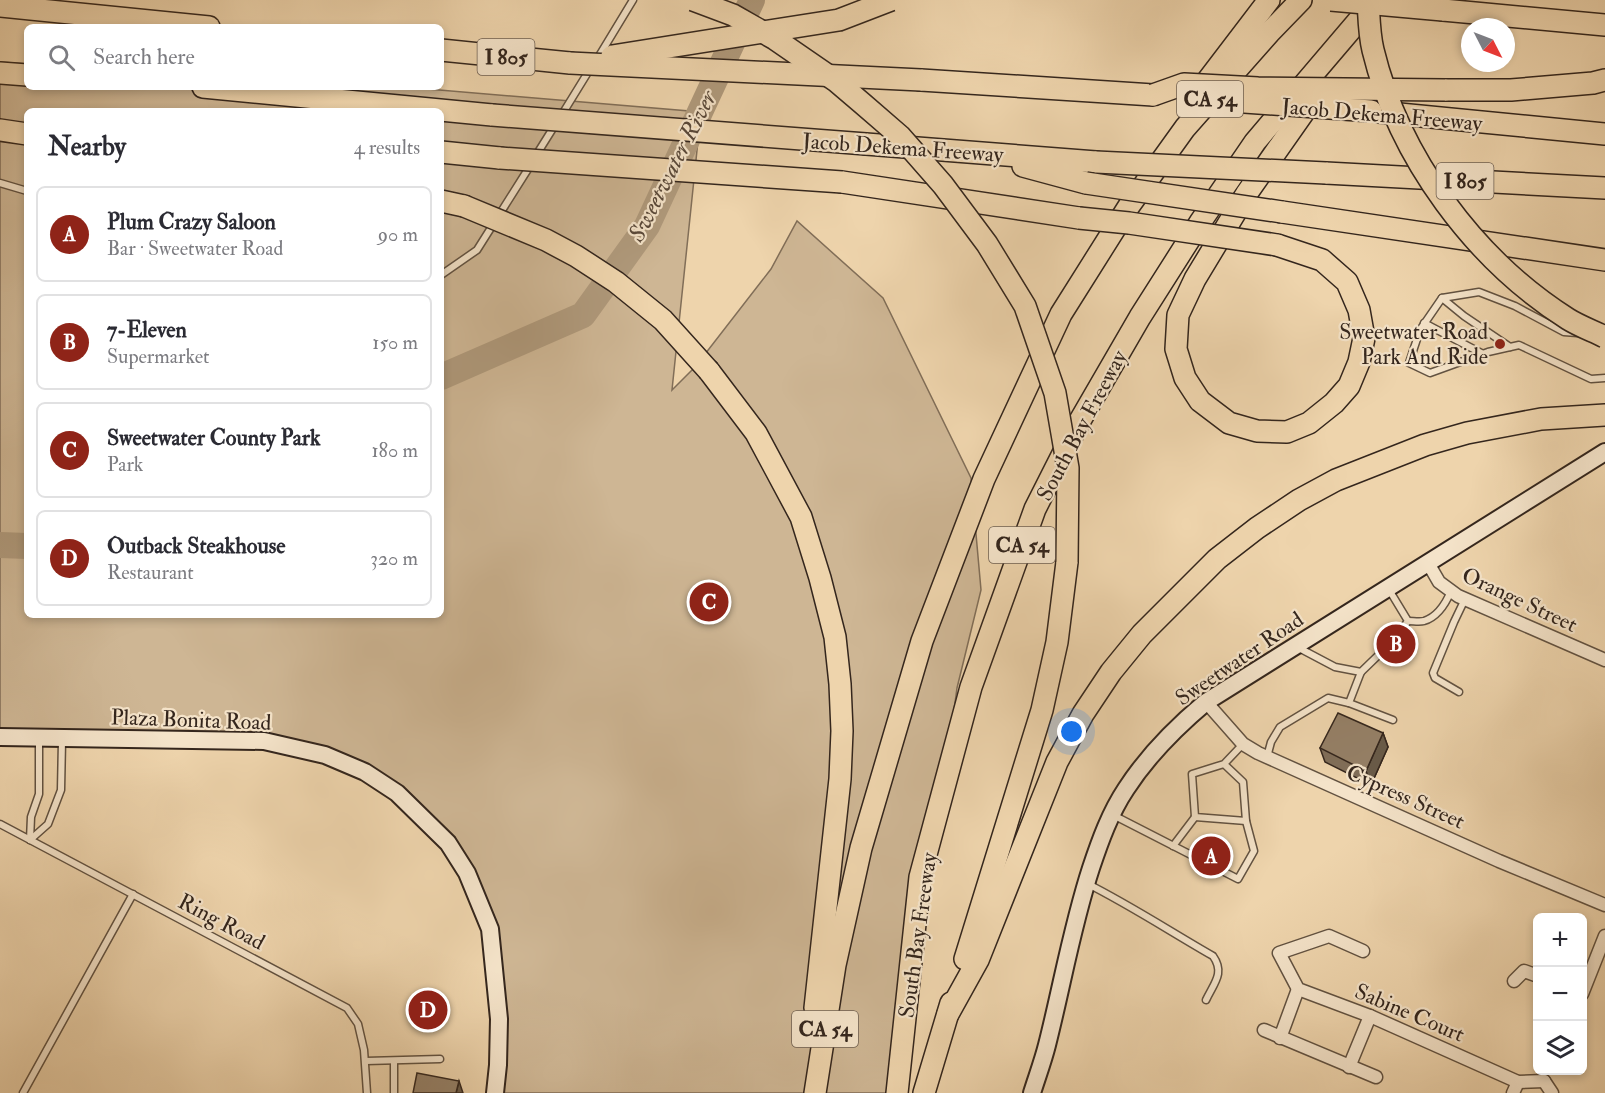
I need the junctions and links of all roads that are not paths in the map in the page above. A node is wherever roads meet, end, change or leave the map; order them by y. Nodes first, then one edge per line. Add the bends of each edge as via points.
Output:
1 (633, 0) edge
2 (693, 0) edge
3 (891, 0) edge
4 (1269, 0) edge
5 (1301, 0) edge
6 (1331, 0) edge
7 (1368, 0) edge
8 (1377, 0) edge
9 (0, 6) edge
10 (179, 24) edge
11 (1605, 25) edge
12 (444, 50) edge
13 (570, 63) junction
14 (1318, 66) junction
15 (0, 73) edge
16 (24, 75) edge
17 (1605, 80) edge
18 (234, 90) edge
19 (1153, 95) junction
20 (420, 108) edge
21 (444, 110) edge
22 (0, 118) edge
23 (24, 119) edge
24 (0, 130) edge
25 (24, 134) edge
26 (1605, 134) edge
27 (444, 152) edge
28 (979, 153) junction
29 (0, 183) edge
30 (1605, 188) edge
31 (24, 190) edge
32 (444, 202) edge
33 (1129, 206) junction
34 (1221, 237) edge
35 (1221, 237) edge
36 (1221, 237) edge
37 (1221, 237) edge
38 (1605, 260) edge
39 (444, 273) edge
40 (1442, 298) junction
41 (1424, 323) junction
42 (1605, 336) edge
43 (1510, 347) junction
44 (1483, 354) junction
45 (1605, 378) edge
46 (1605, 415) edge
47 (1605, 452) edge
48 (1428, 563) junction
49 (1388, 588) junction
50 (1451, 591) junction
51 (1465, 600) junction
52 (1408, 621) junction
53 (1296, 646) junction
54 (1605, 660) edge
55 (1361, 672) junction
56 (1460, 692) dead end
57 (1206, 702) junction
58 (1349, 703) junction
59 (1393, 720) dead end
60 (0, 737) edge
61 (39, 738) junction
62 (62, 738) junction
63 (1243, 744) junction
64 (1267, 757) junction
65 (1224, 764) junction
66 (1112, 814) junction
67 (1195, 817) junction
68 (1246, 821) junction
69 (0, 824) edge
70 (30, 840) junction
71 (1173, 846) junction
72 (1086, 883) junction
73 (133, 894) junction
74 (1605, 905) edge
75 (1605, 936) edge
76 (1363, 951) dead end
77 (1533, 974) edge
78 (1514, 981) dead end
79 (1587, 981) edge
80 (1299, 989) junction
81 (1206, 999) dead end
82 (948, 1014) junction
83 (1370, 1016) junction
84 (1264, 1030) dead end
85 (1280, 1038) junction
86 (440, 1059) dead end
87 (366, 1061) junction
88 (394, 1061) junction
89 (1349, 1067) junction
90 (1546, 1076) edge
91 (1376, 1077) dead end
92 (1516, 1087) edge
93 (23, 1093) edge
94 (367, 1093) edge
95 (394, 1093) edge
96 (495, 1093) edge
97 (808, 1093) edge
98 (815, 1093) edge
99 (897, 1093) edge
100 (924, 1093) edge
101 (1032, 1093) edge
102 (1552, 1093) edge

1 - 39 lane via 477,250
2 - 82 highway, bridge via 733,15 775,39 836,81 900,136 987,243 1025,306 1055,393 1068,468 1067,562 1057,642 1042,710
3 - 13 highway, bridge via 839,20
4 - 33 highway via 1173,126
5 - 33 highway, CA 54 via 1185,128
6 - 11 highway, bridge
7 - 42 highway, bridge via 1372,48 1384,87 1403,132 1446,205 1509,276 1569,320
8 - 14 highway, South Bay Freeway / CA 54
9 - 10 highway
12 - 13 highway, Jacob Dekema Freeway / I 805
13 - 19 highway, Jacob Dekema Freeway / I 805, bridge
14 - 37 highway, bridge via 1315,96
14 - 99 highway, South Bay Freeway / CA 54 via 1255,142 1195,230 1078,424 1035,509 970,687 920,877
15 - 16 highway
17 - 19 highway, bridge via 1511,90 1184,84
18 - 20 highway, Jacob Dekema Freeway / I 805, bridge
19 - 26 highway, Jacob Dekema Freeway / I 805, bridge
21 - 28 highway, Jacob Dekema Freeway / I 805, bridge
22 - 23 highway
24 - 25 highway
27 - 34 highway, bridge via 842,182
28 - 30 highway, Jacob Dekema Freeway / I 805, bridge
28 - 38 highway, bridge via 1086,183
29 - 31 lane
32 - 97 highway, bridge via 464,206 576,256 663,320 709,370 756,433 801,517 835,637 842,731
33 - 98 highway, CA 54 via 1056,324 984,479 922,641 861,848 835,965
35 - 36 highway, bridge via 1276,245 1322,260 1347,282 1359,310 1364,338 1349,386 1334,404 1309,423 1287,432 1257,431 1229,423 1200,401 1185,378 1176,349 1178,315
40 - 41 lane
40 - 42 lane via 1479,292 1564,332
40 - 43 lane
41 - 44 lane
41 - 44 lane via 1409,363 1430,373
43 - 44 lane
43 - 45 lane via 1519,345 1591,380
46 - 82 highway via 1541,419 1425,445 1336,480 1299,500 1217,559 1142,634 1083,714 1057,762 978,960
47 - 48 main road, Sweetwater Road
48 - 49 main road, Sweetwater Road
48 - 50 street, Orange Street
49 - 52 lane
49 - 53 main road, Sweetwater Road
50 - 51 street, Orange Street
50 - 52 lane via 1436,614 1424,621
51 - 54 street, Orange Street
51 - 56 lane via 1433,673
52 - 55 lane
53 - 55 lane via 1335,667
53 - 57 main road, Sweetwater Road
55 - 58 lane
57 - 63 street, Cypress Street
57 - 66 main road, Sweetwater Road via 1154,752
58 - 59 lane
58 - 64 lane via 1328,698 1280,727
60 - 61 main road, Plaza Bonita Road
61 - 62 main road, Plaza Bonita Road
61 - 70 lane via 39,794 31,817
62 - 70 lane via 62,790 48,824
62 - 96 main road, Plaza Bonita Road via 264,741 325,755 365,772 398,793 448,843 467,873 490,928 499,1019
63 - 64 street, Cypress Street
63 - 65 lane
64 - 74 street, Cypress Street
65 - 67 lane via 1192,774
65 - 68 lane via 1243,782
66 - 71 lane
66 - 72 main road, Sweetwater Road
67 - 68 lane
67 - 71 lane
68 - 71 lane via 1254,852 1238,879
69 - 70 lane, Ring Road
70 - 73 lane, Ring Road
72 - 81 lane via 1213,956 1219,973
72 - 101 main road, Sweetwater Road
73 - 87 lane, Ring Road via 347,1008 358,1024
73 - 93 lane
75 - 79 street
76 - 80 street via 1329,936 1279,953
77 - 78 street via 1524,971
80 - 83 street, Sabine Court
80 - 85 street
82 - 100 highway
83 - 89 street
83 - 92 street, Sabine Court
84 - 85 street
85 - 89 street
86 - 88 lane
87 - 88 lane
87 - 94 lane, Ring Road
88 - 95 lane
89 - 91 street
90 - 92 street, Sabine Court
90 - 102 street

